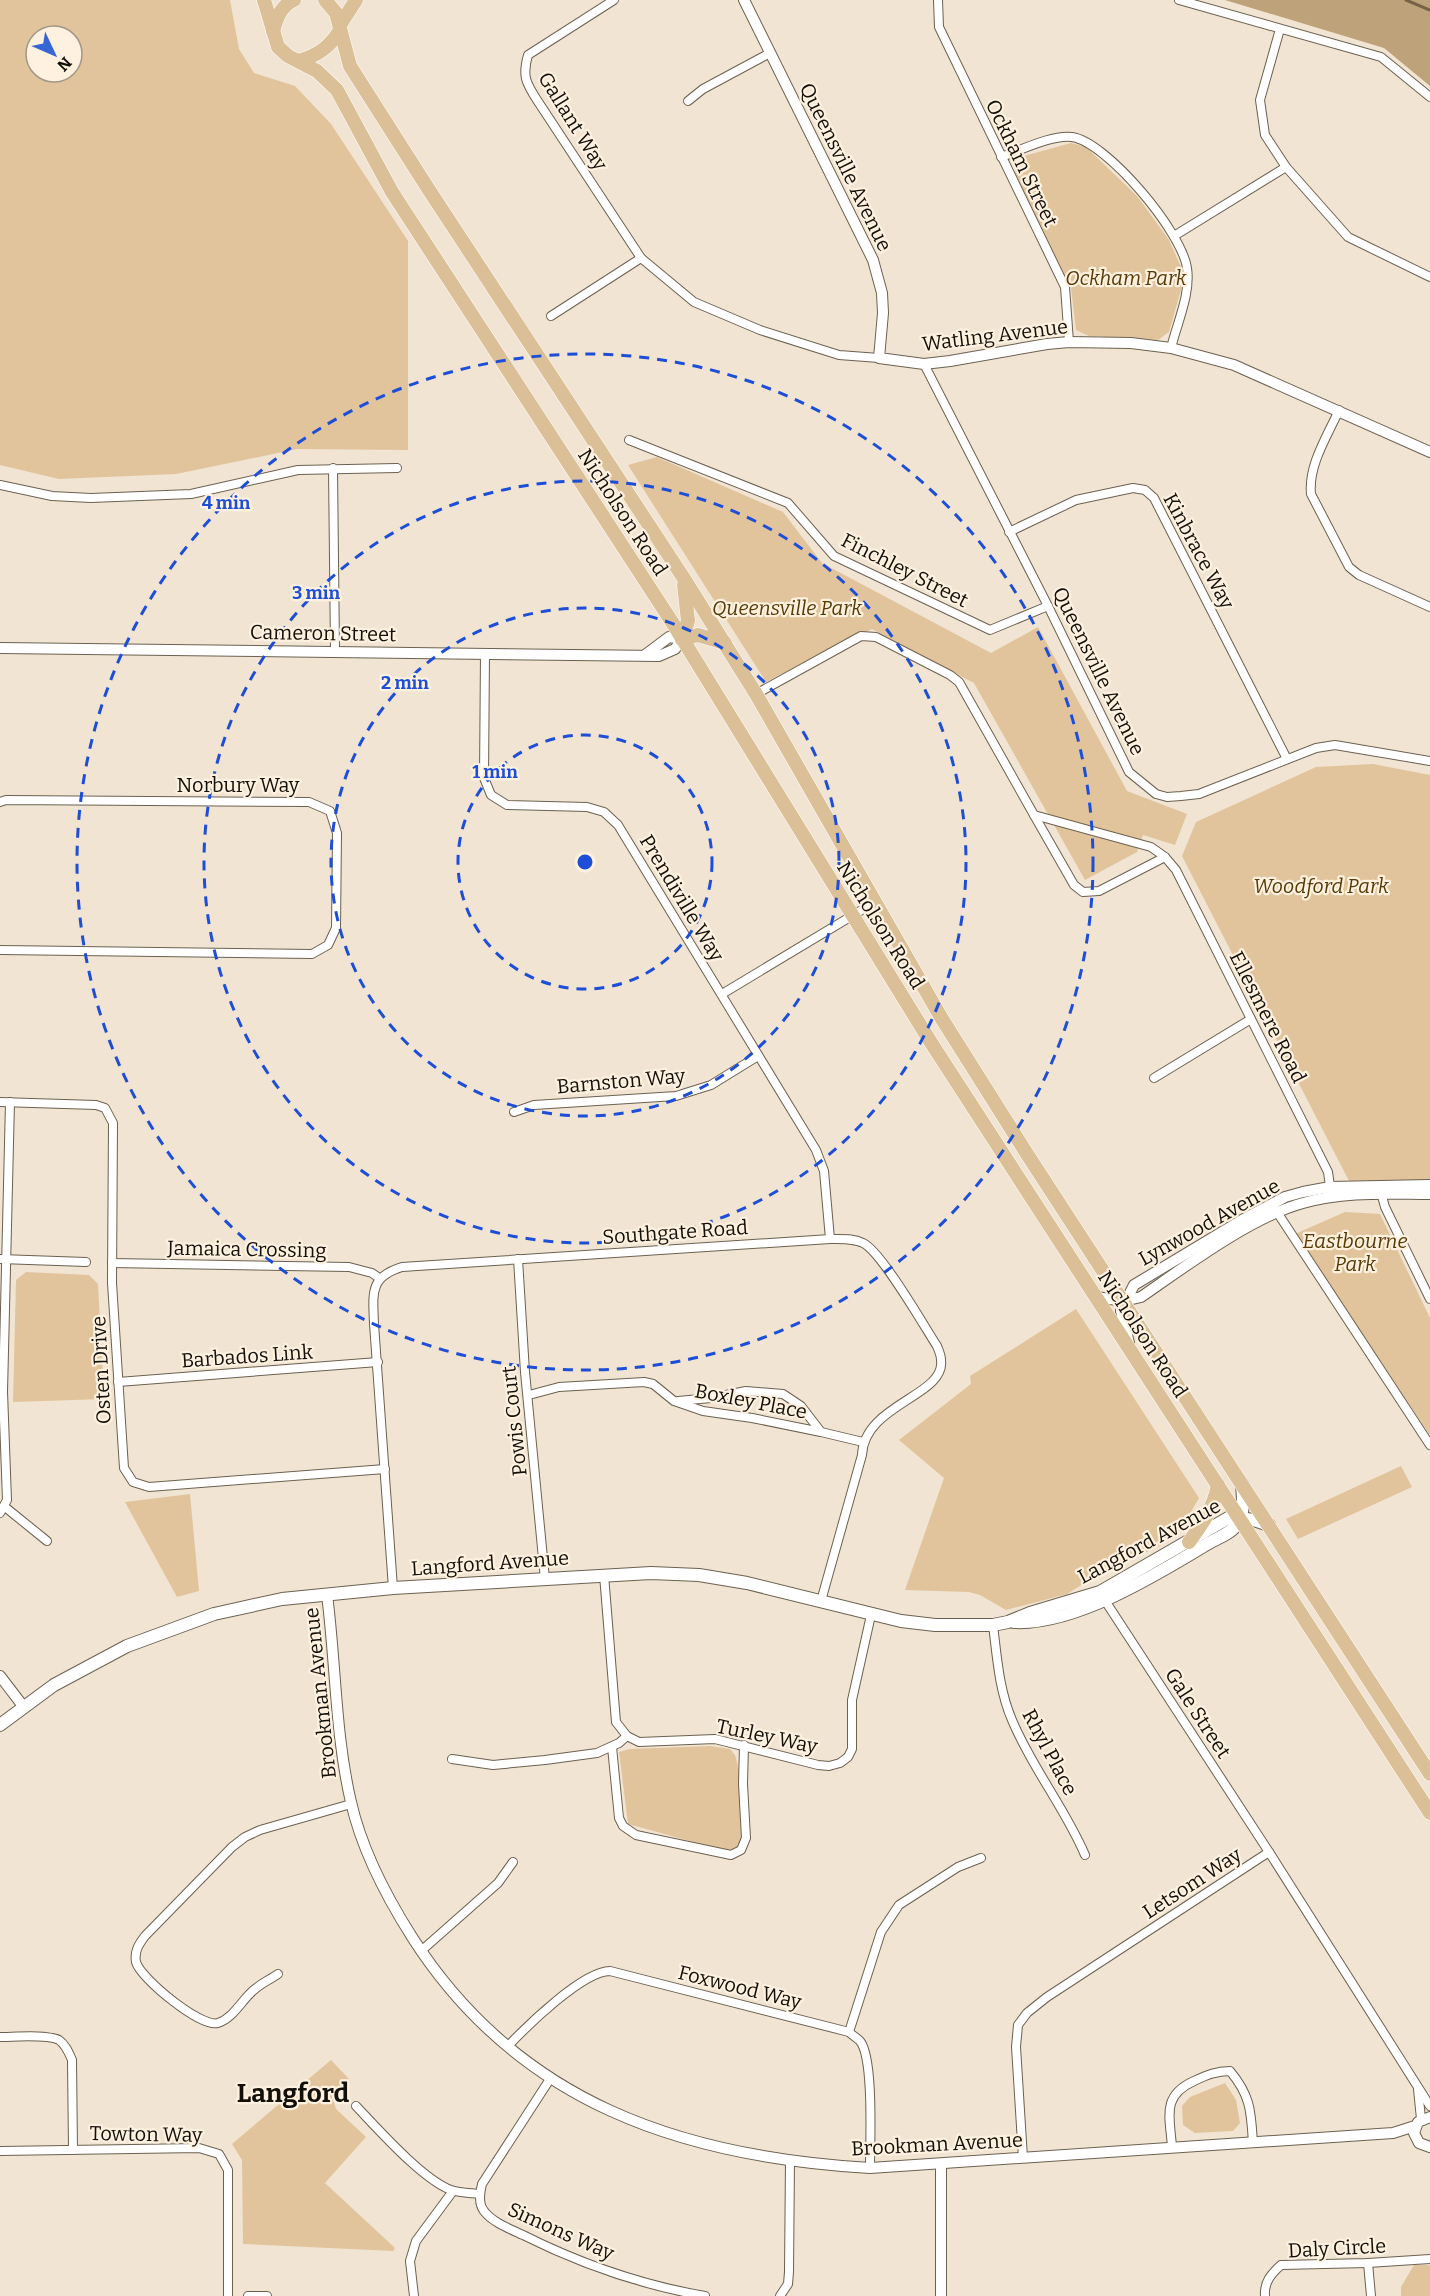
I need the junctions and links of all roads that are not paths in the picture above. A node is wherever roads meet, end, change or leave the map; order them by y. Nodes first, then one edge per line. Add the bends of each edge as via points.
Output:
1 (264, 0) edge
2 (294, 0) edge
3 (325, 0) edge
4 (356, 0) edge
5 (614, 0) edge
6 (744, 0) edge
7 (938, 0) edge
8 (1179, 0) edge
9 (340, 28) junction
10 (1280, 29) junction
11 (272, 33) junction
12 (770, 53) junction
13 (299, 61) junction
14 (1430, 97) edge
15 (688, 101) dead end
16 (1001, 157) junction
17 (1286, 168) junction
18 (1174, 236) junction
19 (641, 258) junction
20 (1430, 277) edge
21 (551, 316) dead end
22 (1069, 342) junction
23 (1170, 348) junction
24 (879, 358) junction
25 (924, 364) junction
26 (1339, 410) junction
27 (629, 440) dead end
28 (1430, 452) edge
29 (333, 468) junction
30 (397, 468) dead end
31 (0, 485) edge
32 (1009, 532) junction
33 (683, 577) junction
34 (1048, 606) junction
35 (1430, 607) edge
36 (682, 639) junction
37 (725, 644) junction
38 (0, 648) edge
39 (335, 651) junction
40 (485, 653) junction
41 (756, 694) junction
42 (1287, 759) junction
43 (1430, 761) edge
44 (0, 802) edge
45 (1034, 815) junction
46 (1165, 856) junction
47 (875, 902) junction
48 (852, 915) junction
49 (0, 950) edge
50 (722, 994) junction
51 (1251, 1018) junction
52 (759, 1056) junction
53 (1154, 1078) dead end
54 (0, 1102) edge
55 (10, 1102) junction
56 (514, 1112) dead end
57 (1430, 1185) edge
58 (1380, 1190) junction
59 (1331, 1192) junction
60 (1430, 1194) edge
61 (1274, 1208) junction
62 (830, 1239) junction
63 (3, 1259) edge
64 (518, 1259) junction
65 (86, 1262) dead end
66 (112, 1263) junction
67 (379, 1278) junction
68 (1096, 1297) junction
69 (1430, 1299) edge
70 (1124, 1301) junction
71 (1131, 1352) junction
72 (378, 1362) junction
73 (118, 1382) junction
74 (2, 1392) edge
75 (529, 1395) junction
76 (674, 1401) junction
77 (821, 1432) junction
78 (863, 1442) junction
79 (1430, 1445) edge
80 (385, 1469) junction
81 (1242, 1483) junction
82 (1218, 1485) junction
83 (2, 1510) edge
84 (1239, 1518) junction
85 (1269, 1525) junction
86 (47, 1541) dead end
87 (1189, 1542) junction
88 (604, 1575) junction
89 (545, 1579) junction
90 (393, 1588) junction
91 (327, 1595) junction
92 (1102, 1596) junction
93 (821, 1601) junction
94 (871, 1615) junction
95 (993, 1625) junction
96 (0, 1676) edge
97 (23, 1706) junction
98 (0, 1725) edge
99 (627, 1736) junction
100 (744, 1745) junction
101 (612, 1747) junction
102 (452, 1759) dead end
103 (1430, 1774) edge
104 (351, 1804) junction
105 (1430, 1813) edge
106 (1269, 1852) junction
107 (1085, 1855) dead end
108 (981, 1858) dead end
109 (513, 1862) dead end
110 (421, 1951) junction
111 (278, 1974) dead end
112 (849, 2032) junction
113 (0, 2037) edge
114 (507, 2046) junction
115 (550, 2079) junction
116 (1417, 2085) junction
117 (356, 2106) dead end
118 (1430, 2106) edge
119 (1422, 2121) edge
120 (1393, 2133) junction
121 (1416, 2139) junction
122 (1253, 2143) junction
123 (1172, 2147) junction
124 (1429, 2149) edge
125 (73, 2150) junction
126 (0, 2151) edge
127 (1023, 2158) junction
128 (790, 2160) junction
129 (940, 2165) junction
130 (870, 2168) junction
131 (453, 2191) junction
132 (479, 2194) junction
133 (1430, 2259) edge
134 (1368, 2264) junction
135 (228, 2296) edge
136 (248, 2296) edge
137 (267, 2296) edge
138 (414, 2296) edge
139 (705, 2296) edge
140 (780, 2296) edge
141 (941, 2296) edge
142 (1265, 2296) edge
143 (1371, 2296) edge

1 - 11 main road, Nicholson Road
2 - 11 main road via 279,13
3 - 9 main road, Nicholson Road via 336,13
4 - 9 main road
5 - 19 street, Gallant Way via 528,55 525,76
6 - 12 street, Queensville Avenue
7 - 16 street, Ockham Street via 939,27
8 - 10 street
9 - 13 main road via 328,47
9 - 33 main road, Nicholson Road via 350,66
10 - 14 street via 1380,57
10 - 17 street via 1260,100 1265,135
11 - 13 main road, Nicholson Road via 281,52
12 - 15 street
12 - 24 street, Queensville Avenue via 873,260 882,293
13 - 36 main road, Nicholson Road via 328,80 345,102 392,192
16 - 18 street via 1070,136 1087,142 1143,193
16 - 22 street, Ockham Street via 1065,287
17 - 18 street
17 - 20 street via 1348,237
18 - 23 street via 1187,266 1187,287
19 - 21 street
19 - 24 street, Watling Avenue via 694,302 760,330 839,355
22 - 23 street, Watling Avenue
22 - 25 street, Watling Avenue
23 - 26 street, Watling Avenue via 1234,365
24 - 25 street, Watling Avenue
25 - 32 street, Queensville Avenue
26 - 28 street, Watling Avenue
26 - 35 street via 1312,471 1311,494 1348,567
27 - 34 street, Finchley Street via 788,503 834,556 990,630
29 - 30 street
29 - 31 street via 297,470 191,494 91,498 51,496
29 - 39 street
32 - 34 street, Queensville Avenue
32 - 42 street, Kinbrace Way via 1076,500 1133,488 1145,490 1154,498
33 - 36 main road via 688,621
33 - 37 main road, Nicholson Road
34 - 42 street, Queensville Avenue via 1129,772 1147,789 1167,797 1199,794
36 - 37 main road via 698,635
36 - 40 street, Cameron Street via 669,638 645,655
36 - 48 main road, Nicholson Road
37 - 41 main road, Nicholson Road
38 - 39 street, Cameron Street
39 - 40 street, Cameron Street
40 - 50 street, Prendiville Way via 484,778 491,795 507,805 587,807 604,812 618,825
41 - 45 street via 861,636 876,637 959,682
41 - 47 main road, Nicholson Road
42 - 43 street, Queensville Avenue via 1335,745
44 - 49 street, Norbury Way via 309,802 330,811 337,833 336,928 328,945 312,954
45 - 46 street via 1151,847
45 - 46 street via 1074,885 1083,892 1099,891
46 - 51 street, Ellesmere Road via 1176,870
47 - 48 street
47 - 70 main road, Nicholson Road via 942,1019
48 - 50 street
48 - 68 main road, Nicholson Road
50 - 52 street, Prendiville Way
51 - 53 street
51 - 59 street, Ellesmere Road via 1328,1172
52 - 56 street, Barnston Way via 711,1085 676,1096 534,1105
52 - 62 street, Prendiville Way via 816,1150 824,1171
54 - 55 street, Osten Drive
55 - 63 street
55 - 66 street, Osten Drive via 105,1108 113,1123
57 - 58 street, Lynwood Avenue
58 - 59 street, Lynwood Avenue
58 - 60 street, Lynwood Avenue
58 - 69 street
59 - 61 street, Lynwood Avenue via 1303,1192
61 - 70 street, Lynwood Avenue via 1134,1285
61 - 79 street
62 - 64 street, Southgate Road
62 - 78 street, Southgate Road via 853,1239 874,1251 937,1346 942,1361 931,1384 877,1421
63 - 65 street
63 - 74 street
64 - 67 street, Southgate Road via 402,1267
64 - 75 street, Powis Court
66 - 67 street, Jamaica Crossing via 349,1267
66 - 73 street, Osten Drive
67 - 72 street via 373,1296
68 - 70 street
68 - 71 main road, Nicholson Road
70 - 71 street via 1121,1311
70 - 81 main road, Nicholson Road
71 - 82 main road, Nicholson Road
72 - 73 street, Barbados Link
72 - 80 street
73 - 80 street, Osten Drive via 124,1468 133,1482 149,1487
74 - 83 street via 7,1500
75 - 76 street, Boxley Place via 559,1387 644,1382 653,1384
75 - 89 street, Powis Court
76 - 77 street, Boxley Place via 703,1411
76 - 77 street, Boxley Place via 746,1391 783,1394 801,1406
77 - 78 street, Boxley Place
78 - 93 street, Southgate Road
80 - 90 street
81 - 84 main road, Langford Avenue via 1243,1510
81 - 85 main road, Nicholson Road
82 - 84 main road, Nicholson Road
82 - 87 main road via 1207,1517
83 - 86 street
84 - 85 main road, Langford Avenue
84 - 87 main road, Langford Avenue via 1230,1517
84 - 92 main road, Langford Avenue via 1237,1526 1209,1543
84 - 105 main road, Nicholson Road
85 - 103 main road, Nicholson Road
87 - 92 main road, Langford Avenue
88 - 89 main road, Langford Avenue
88 - 93 main road, Langford Avenue via 699,1575
88 - 99 street via 616,1722
89 - 90 main road, Langford Avenue
90 - 91 main road, Langford Avenue
91 - 97 main road, Langford Avenue via 282,1599 193,1621 107,1656
91 - 104 street, Brookman Avenue via 337,1717
92 - 95 main road, Langford Avenue via 1052,1618
92 - 106 street, Gale Street
93 - 94 main road, Langford Avenue
94 - 95 main road, Langford Avenue via 935,1625
94 - 100 street, Turley Way via 852,1700 854,1740 848,1757 829,1766
95 - 107 street, Rhyl Place via 1001,1685 1011,1718
96 - 97 street
97 - 98 main road, Langford Avenue
99 - 100 street, Turley Way via 639,1742 715,1739
99 - 101 street
100 - 101 street via 746,1838 741,1850 731,1855 636,1835 623,1826
101 - 102 street via 597,1753 493,1765
104 - 110 street, Brookman Avenue via 376,1873
104 - 111 street via 246,1837 137,1947 136,1964 145,1976 209,2024 229,2016 255,1989
106 - 116 street, Letsom Way
106 - 127 street, Letsom Way via 1027,2013 1018,2025 1016,2047
108 - 112 street via 958,1867 899,1905 881,1932
109 - 110 street via 498,1883
110 - 114 street, Brookman Avenue via 471,2012
112 - 114 street, Foxwood Way via 603,1971 578,1984
112 - 130 street via 861,2042 867,2059
113 - 125 street via 49,2038 59,2040 69,2050
114 - 115 street, Brookman Avenue
115 - 128 street, Brookman Avenue via 600,2107 660,2131
115 - 132 street
116 - 118 street, Letsom Way
116 - 119 street, Letsom Way
117 - 131 street via 420,2169
119 - 120 street, Brookman Avenue
119 - 121 street
120 - 121 street, Brookman Avenue
120 - 122 street, Brookman Avenue
121 - 124 street
122 - 123 street, Brookman Avenue
122 - 123 street via 1244,2088 1230,2071 1215,2071 1174,2094 1170,2107
123 - 127 street, Brookman Avenue
125 - 126 street, Towton Way
125 - 135 street, Towton Way via 199,2148 219,2154 228,2170
127 - 129 street, Brookman Avenue
128 - 130 street, Brookman Avenue
128 - 140 street via 789,2272 788,2284
129 - 130 street, Brookman Avenue
129 - 141 street
131 - 132 street
131 - 138 street via 416,2241 410,2261
132 - 139 street, Simons Way via 484,2211 492,2218 552,2250 630,2279
133 - 134 street, Daly Circle
134 - 142 street, Daly Circle via 1281,2265 1264,2286
134 - 143 street
136 - 137 street

